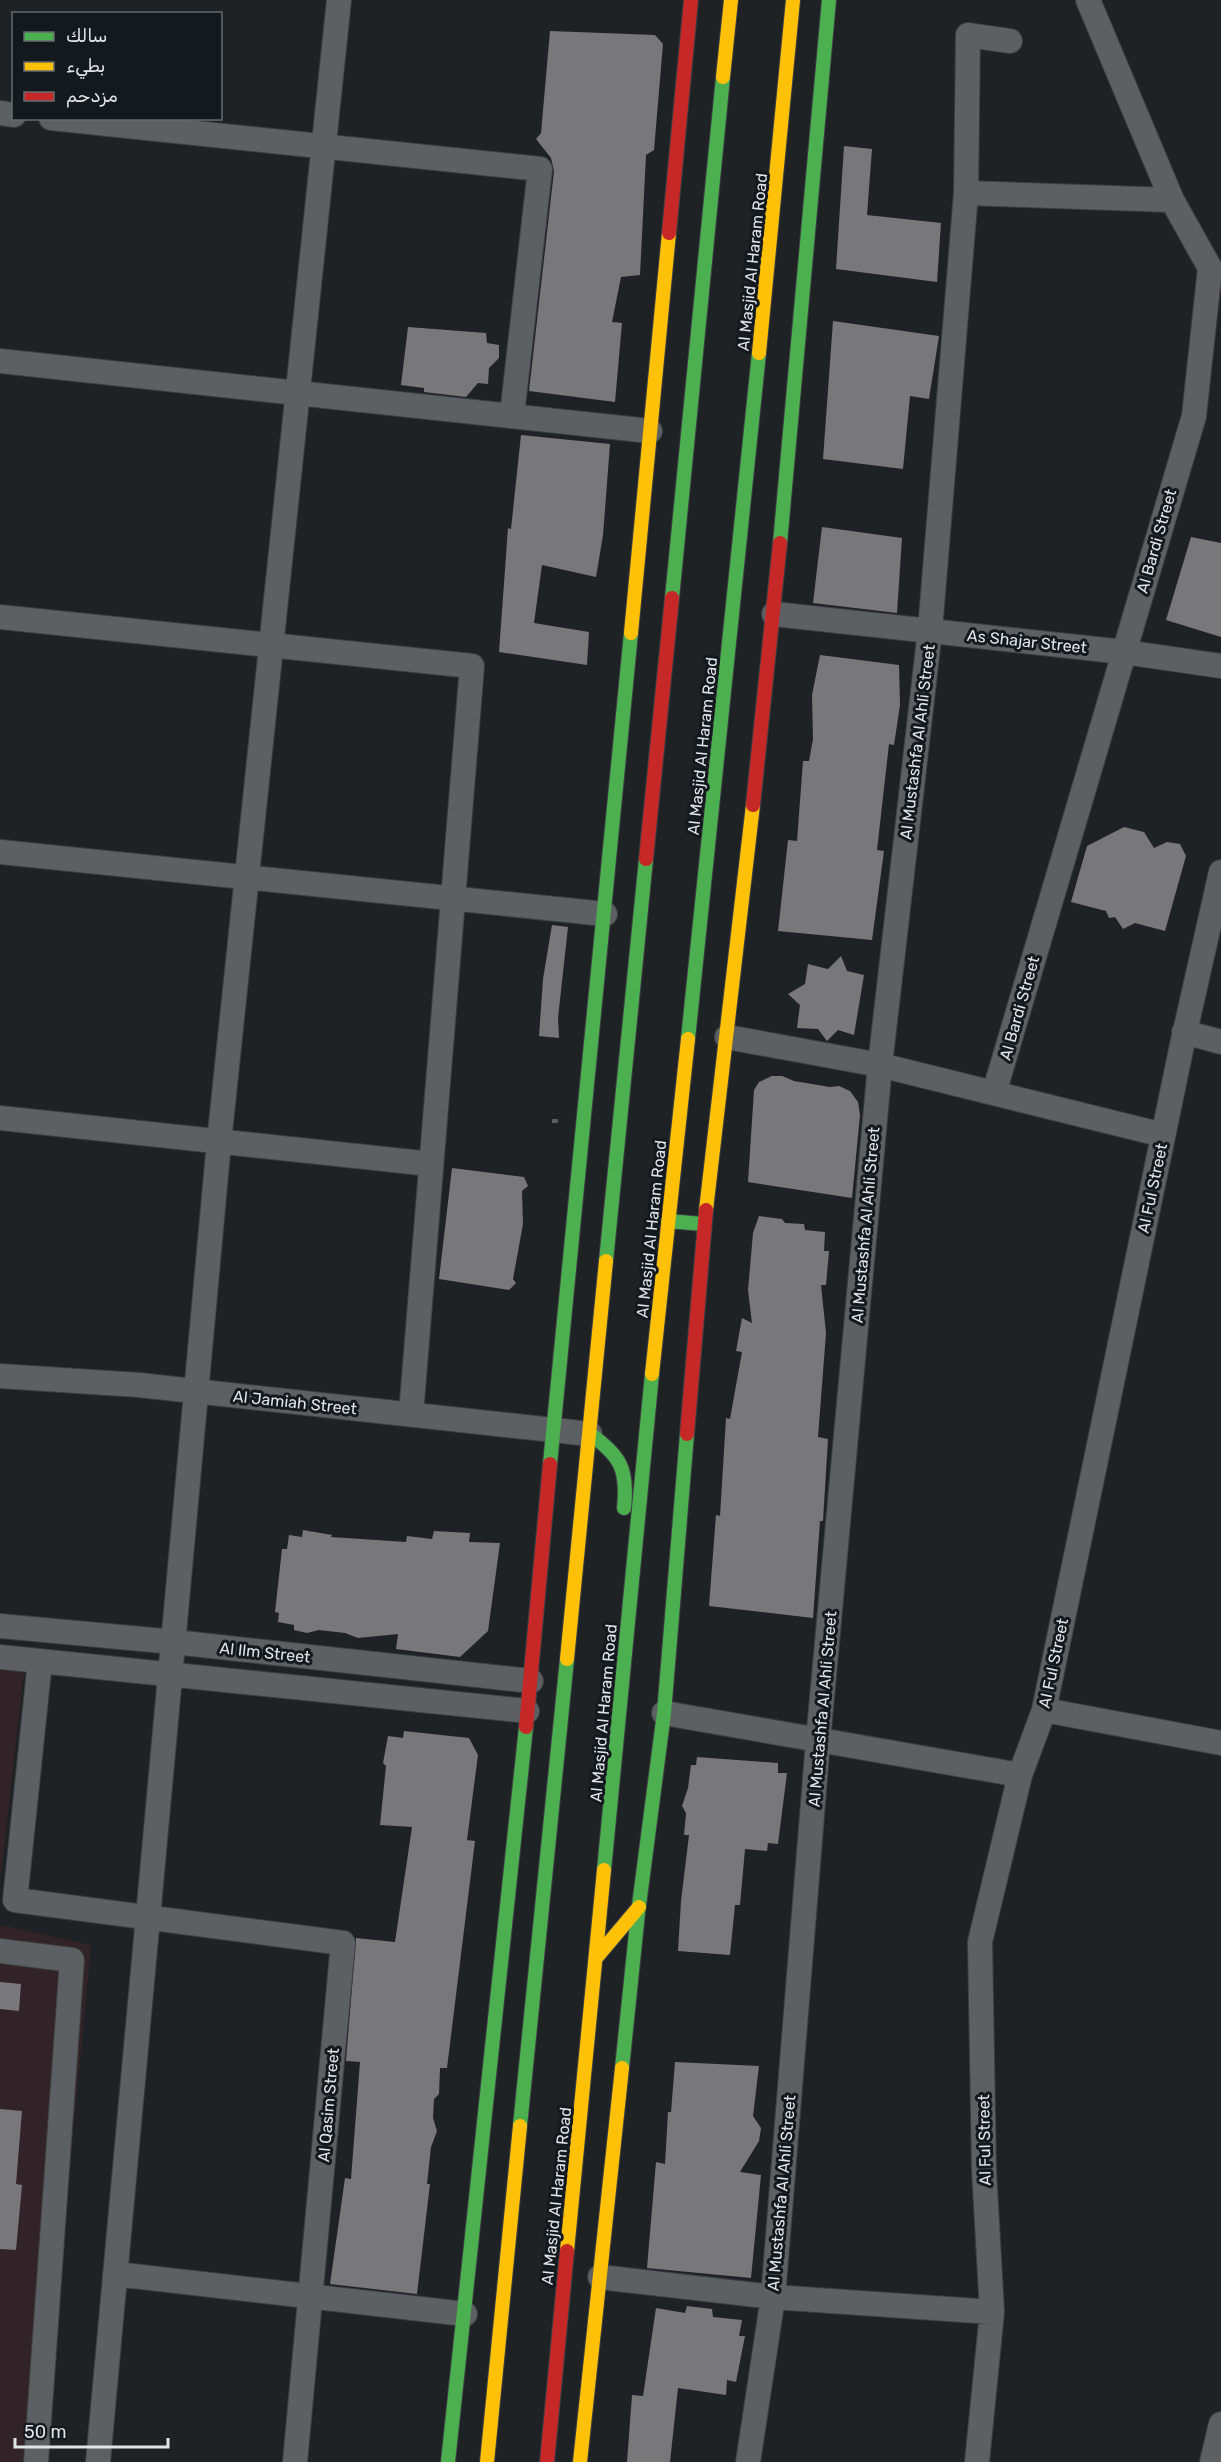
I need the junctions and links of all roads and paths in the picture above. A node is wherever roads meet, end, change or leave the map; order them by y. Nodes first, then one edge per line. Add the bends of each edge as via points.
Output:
1 (339, 0) edge
2 (691, 0) edge
3 (731, 0) edge
4 (794, 0) edge
5 (829, 0) edge
6 (1088, 0) edge
7 (1010, 41) dead end
8 (805, 72) junction
9 (70, 120) edge
10 (323, 146) junction
11 (966, 193) junction
12 (1172, 200) junction
13 (0, 361) edge
14 (297, 392) junction
15 (512, 415) junction
16 (650, 430) junction
17 (774, 614) junction
18 (0, 617) edge
19 (930, 630) junction
20 (271, 645) junction
21 (1124, 652) junction
22 (1221, 666) edge
23 (0, 852) edge
24 (1221, 872) edge
25 (246, 877) junction
26 (453, 898) junction
27 (605, 914) junction
28 (617, 981) junction
29 (1184, 1032) junction
30 (727, 1037) junction
31 (1221, 1042) edge
32 (880, 1065) junction
33 (994, 1092) junction
34 (0, 1118) edge
35 (1163, 1135) junction
36 (219, 1142) junction
37 (431, 1164) junction
38 (668, 1221) junction
39 (703, 1224) junction
40 (0, 1376) edge
41 (197, 1391) junction
42 (411, 1414) junction
43 (553, 1430) junction
44 (590, 1434) junction
45 (623, 1521) dead end
46 (0, 1626) edge
47 (174, 1642) junction
48 (0, 1657) edge
49 (40, 1661) junction
50 (171, 1674) junction
51 (531, 1681) junction
52 (608, 1700) dead end
53 (1044, 1710) junction
54 (527, 1711) junction
55 (664, 1713) junction
56 (618, 1732) junction
57 (818, 1741) junction
58 (1221, 1743) edge
59 (1020, 1775) junction
60 (639, 1907) junction
61 (148, 1916) junction
62 (0, 1951) edge
63 (596, 1958) junction
64 (115, 2274) junction
65 (600, 2277) junction
66 (310, 2295) junction
67 (773, 2297) junction
68 (992, 2313) junction
69 (465, 2314) junction
70 (467, 2386) junction
71 (494, 2391) junction
72 (1221, 2424) edge
73 (36, 2462) edge
74 (98, 2462) edge
75 (295, 2462) edge
76 (448, 2462) edge
77 (487, 2462) edge
78 (547, 2462) edge
79 (580, 2462) edge
80 (748, 2462) edge
81 (976, 2462) edge
82 (1212, 2462) edge

1 - 10 street
2 - 16 main road
3 - 28 main road
4 - 8 main road, Al Masjid Al Haram Road
5 - 8 main road
6 - 12 street, Al Bardi Street
7 - 11 street, Al Mustashfa Al Ahli Street via 968,35
8 - 17 main road
8 - 38 main road, Al Masjid Al Haram Road
9 - 10 street
10 - 14 street
10 - 15 street via 540,169
11 - 12 street
11 - 19 street, Al Mustashfa Al Ahli Street
12 - 21 street, Al Bardi Street via 1210,268 1194,416
13 - 14 street
14 - 15 street
14 - 20 street
15 - 16 street
16 - 27 main road
17 - 19 street, As Shajar Street
17 - 30 main road
18 - 20 street
19 - 21 street, As Shajar Street
19 - 32 street, Al Mustashfa Al Ahli Street
20 - 25 street
20 - 26 street via 472,666
21 - 22 street, As Shajar Street
21 - 33 street, Al Bardi Street
23 - 25 street
24 - 29 street, Al Ful Street
25 - 26 street
25 - 36 street
26 - 27 street
26 - 37 street
27 - 28 main road
28 - 43 main road
28 - 44 main road
29 - 31 street
29 - 35 street, Al Ful Street
30 - 32 street
30 - 39 main road
32 - 33 street
32 - 57 street, Al Mustashfa Al Ahli Street
33 - 35 street
34 - 36 street
35 - 53 street, Al Ful Street
36 - 37 street
36 - 41 street
37 - 42 street
38 - 39 main road
38 - 56 main road, Al Masjid Al Haram Road
39 - 55 main road
40 - 41 street, Al Jamiah Street
41 - 42 street, Al Jamiah Street
41 - 47 street
42 - 43 street, Al Jamiah Street
43 - 44 street, Al Jamiah Street
43 - 51 main road
44 - 45 main road via 613,1449 627,1480
44 - 71 main road
46 - 47 street, Al Ilm Street
47 - 50 street
47 - 51 street, Al Ilm Street
48 - 49 street, Al Ilm Street
49 - 50 street, Al Ilm Street
49 - 61 street via 15,1900
50 - 54 street, Al Ilm Street
50 - 61 street
51 - 54 main road
52 - 56 main road
53 - 58 street
53 - 59 street, Al Ful Street
54 - 69 main road
55 - 57 street
55 - 60 main road
56 - 63 main road, Al Masjid Al Haram Road
57 - 59 street
57 - 67 street, Al Mustashfa Al Ahli Street
59 - 68 street, Al Ful Street via 980,1942 984,2170
60 - 63 main road
60 - 65 main road
61 - 64 street
61 - 66 street, Al Qasim Street via 342,1943
62 - 73 street via 72,1960
63 - 78 main road, Al Masjid Al Haram Road
64 - 66 street
64 - 74 street
65 - 67 street
65 - 79 main road
66 - 69 street
66 - 75 street, Al Qasim Street
67 - 68 street
67 - 80 street, Al Mustashfa Al Ahli Street
68 - 81 street, Al Ful Street
69 - 70 main road
70 - 71 main road
70 - 76 main road
71 - 77 main road
72 - 82 street

